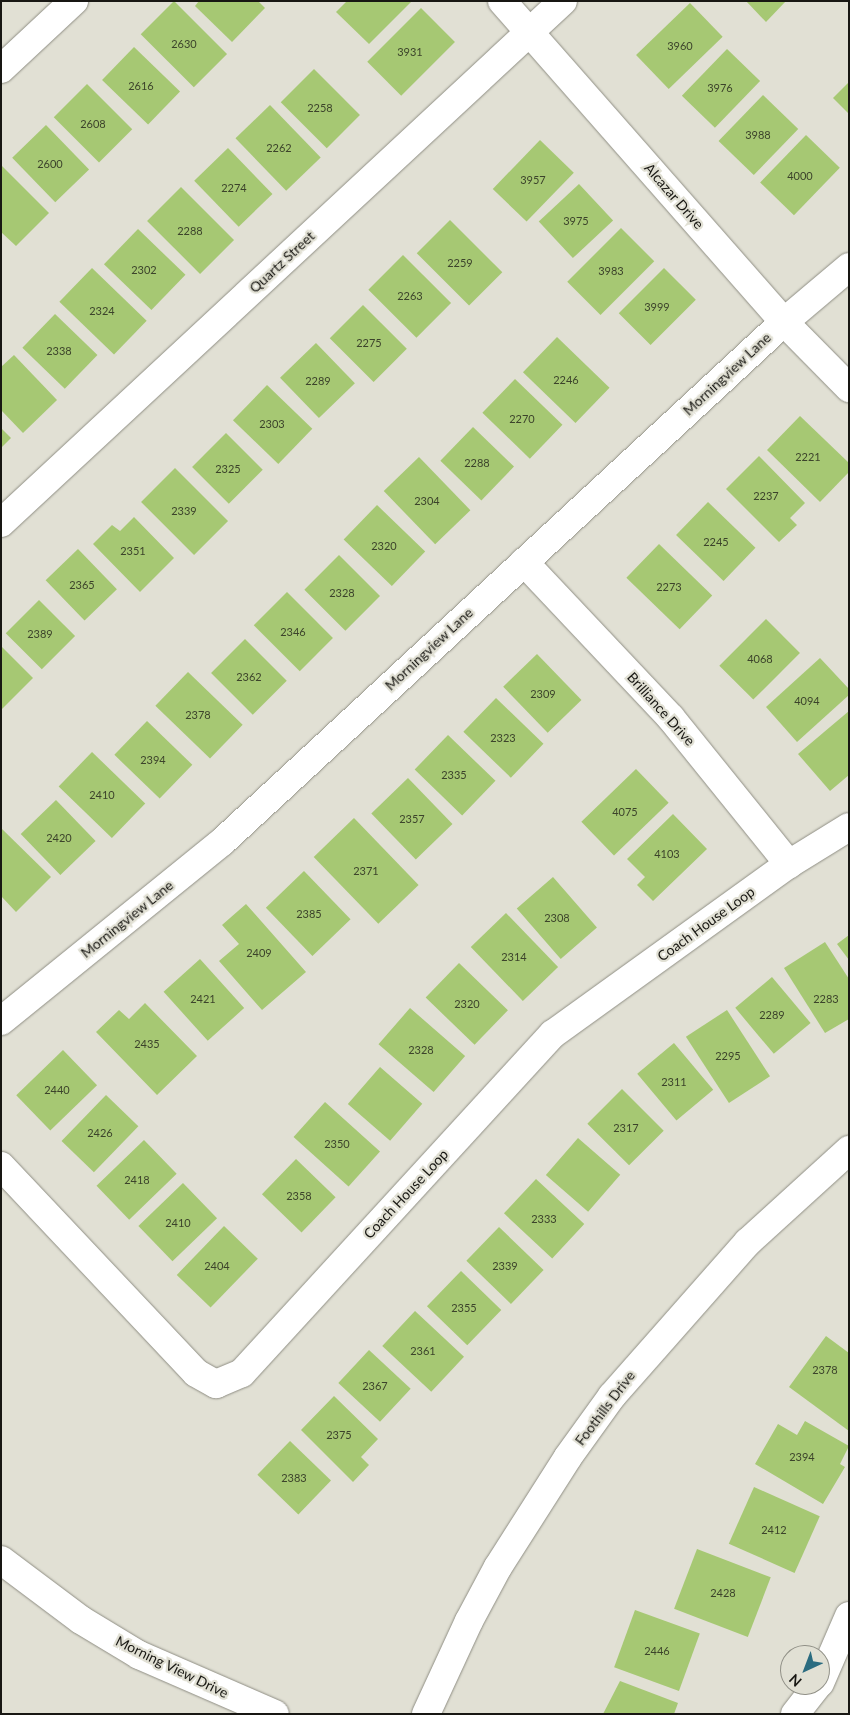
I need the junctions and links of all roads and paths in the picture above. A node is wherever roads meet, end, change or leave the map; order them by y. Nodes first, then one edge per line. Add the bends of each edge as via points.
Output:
1 (74, 1) edge
2 (502, 1) edge
3 (563, 1) edge
4 (529, 31) junction
5 (1, 69) edge
6 (849, 267) edge
7 (784, 322) junction
8 (849, 388) edge
9 (1, 523) edge
10 (524, 562) junction
11 (849, 827) edge
12 (789, 864) junction
13 (1, 1021) edge
14 (849, 1150) edge
15 (1, 1166) edge
16 (1, 1560) edge
17 (849, 1616) edge
18 (830, 1659) edge
19 (810, 1695) edge
20 (274, 1714) edge
21 (426, 1714) edge
22 (795, 1714) edge

1 - 5 street
2 - 4 street, Alcazar Drive
3 - 4 street, Quartz Street
4 - 7 street, Alcazar Drive
4 - 9 street, Quartz Street
6 - 7 street, Morningview Lane
7 - 8 street, Alcazar Drive
7 - 10 street, Morningview Lane
10 - 12 street, Brilliance Drive via 671,718
10 - 13 street, Morningview Lane via 222,842
11 - 12 street, Coach House Loop
12 - 15 street, Coach House Loop via 553,1034 242,1374 216,1384 196,1374
14 - 21 street, Foothills Drive via 748,1242 612,1396 568,1457 498,1567
16 - 20 street, Morning View Drive via 81,1620 139,1655
17 - 18 street
19 - 22 street

